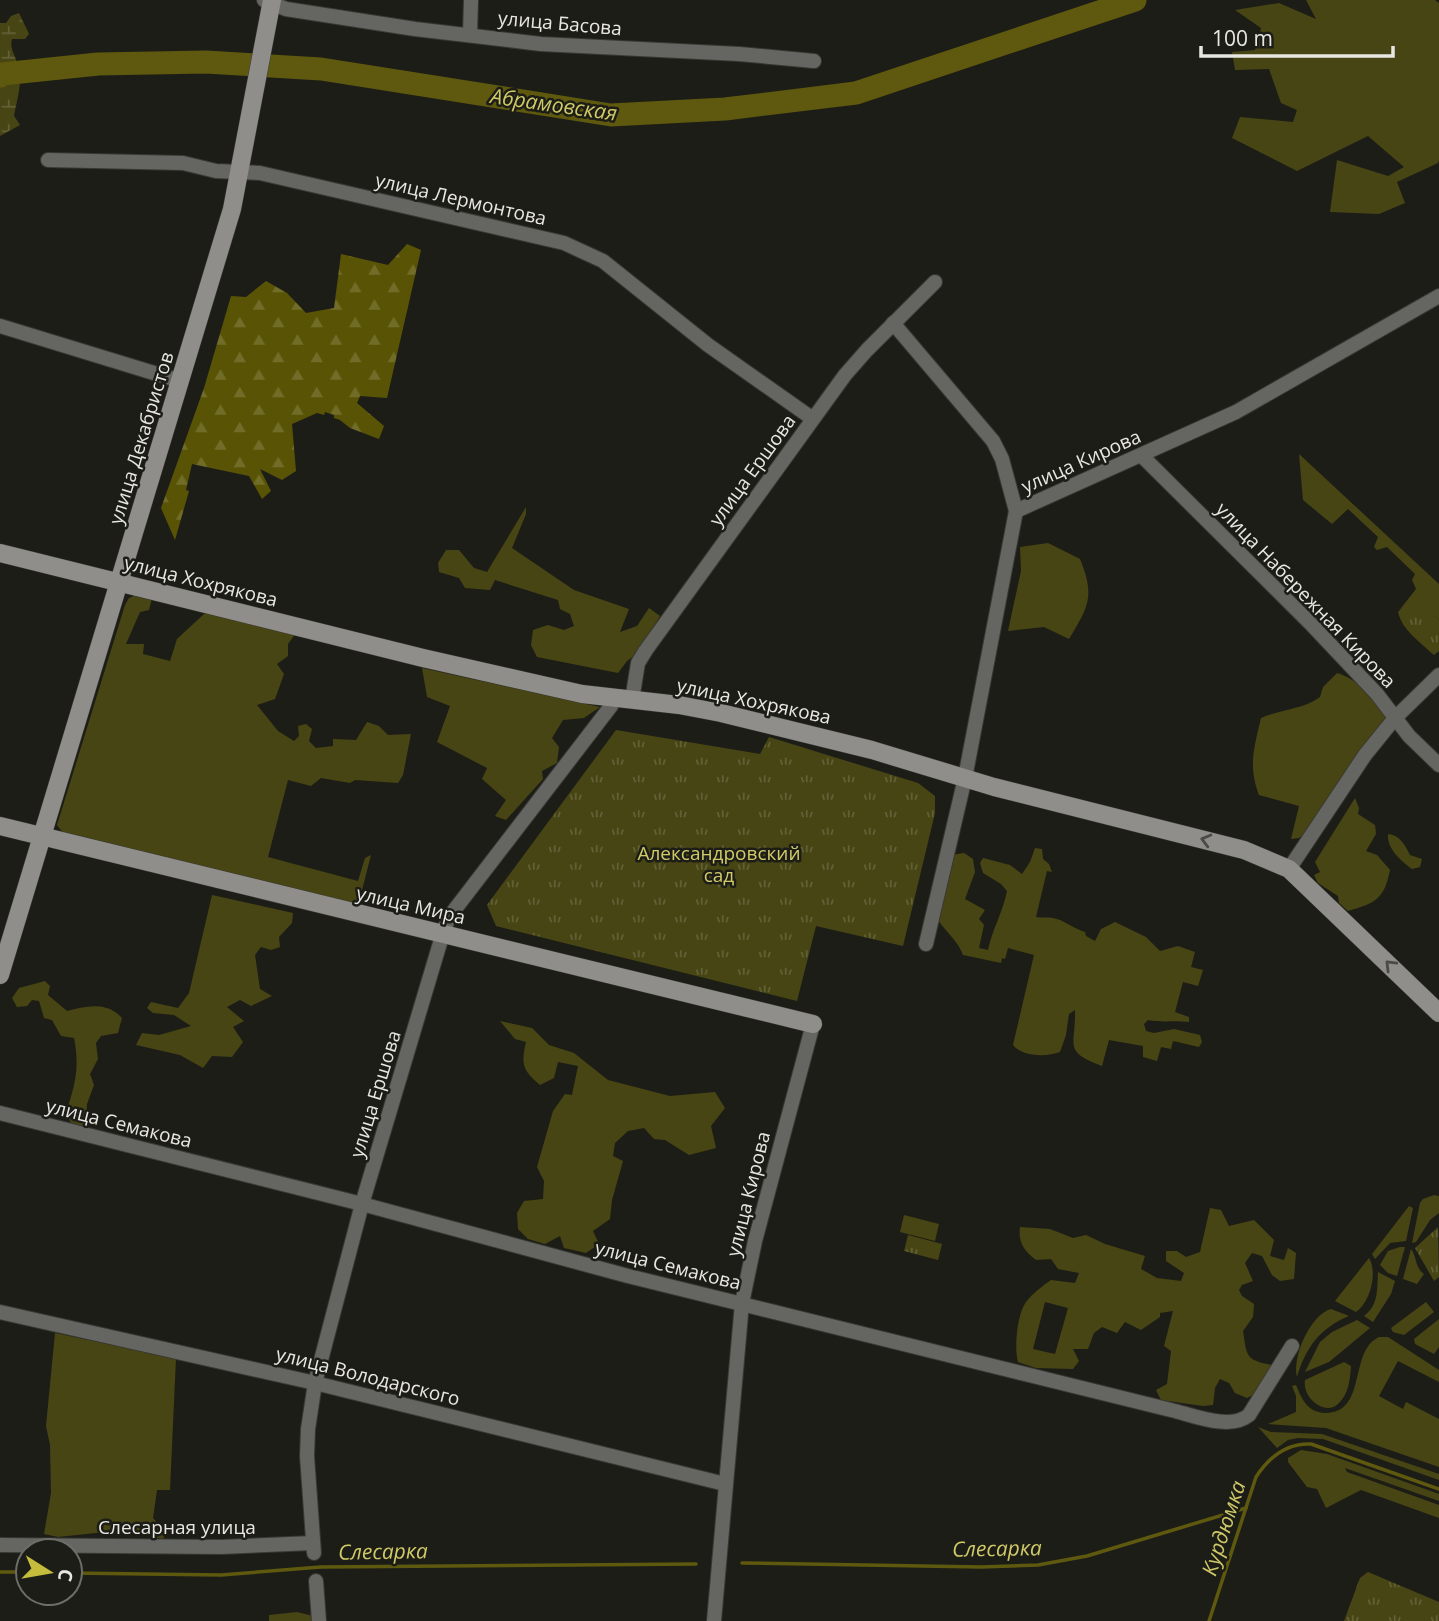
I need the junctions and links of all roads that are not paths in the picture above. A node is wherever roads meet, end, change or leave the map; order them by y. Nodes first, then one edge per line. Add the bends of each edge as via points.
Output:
1 (471, 0) edge
2 (269, 6) edge
3 (470, 34) junction
4 (814, 61) dead end
5 (48, 160) dead end
6 (240, 173) junction
7 (935, 282) dead end
8 (1439, 296) edge
9 (893, 323) junction
10 (0, 326) edge
11 (180, 381) junction
12 (813, 419) junction
13 (1142, 456) junction
14 (1016, 511) junction
15 (0, 553) edge
16 (119, 582) junction
17 (1439, 675) edge
18 (613, 699) junction
19 (632, 701) junction
20 (1395, 718) junction
21 (1439, 765) edge
22 (965, 778) junction
23 (0, 826) edge
24 (42, 836) junction
25 (1289, 869) junction
26 (443, 933) junction
27 (926, 944) dead end
28 (0, 975) edge
29 (1439, 1013) edge
30 (813, 1024) joint
31 (0, 1113) edge
32 (362, 1204) junction
33 (742, 1303) junction
34 (0, 1312) edge
35 (1292, 1346) dead end
36 (315, 1382) junction
37 (725, 1484) junction
38 (0, 1545) edge
39 (313, 1548) joint
40 (316, 1581) dead end
41 (319, 1621) edge
42 (714, 1621) edge

1 - 3 street
2 - 3 street, улица Басова
2 - 6 street, улица Декабристов
3 - 4 street, улица Басова via 541,44
5 - 6 street, улица Лермонтова via 183,163
6 - 11 street, улица Декабристов
6 - 12 street, улица Лермонтова via 274,176 576,247 603,261 708,345
7 - 9 street, улица Ершова
8 - 13 street, улица Кирова via 1261,399
9 - 12 street, улица Ершова via 845,375
9 - 14 street via 993,441
10 - 11 street
11 - 16 street, улица Декабристов
12 - 19 street, улица Ершова via 646,650 636,670
13 - 14 street, улица Кирова
13 - 20 street, улица Набережная Кирова via 1310,623
14 - 22 street, улица Кирова
15 - 16 street, улица Хохрякова
16 - 18 street, улица Хохрякова via 436,661
16 - 24 street, улица Декабристов
17 - 20 street
18 - 19 street, улица Хохрякова
18 - 26 street, улица Ершова via 449,917
19 - 22 street, улица Хохрякова via 721,713
20 - 21 street, улица Набережная Кирова
20 - 25 street
25 -> 22 street, улица Хохрякова via 1244,850
22 - 27 street, улица Кирова
23 - 24 street, улица Мира
24 - 26 street, улица Мира
24 - 28 street, улица Декабристов
29 -> 25 street, улица Хохрякова
26 - 30 street, улица Мира
26 - 32 street, улица Ершова
30 - 33 street, улица Кирова
31 - 32 street, улица Семакова
32 - 33 street, улица Семакова
32 - 36 street, улица Ершова
33 - 35 street, улица Семакова via 1227,1422 1249,1415
33 - 37 street, улица Кирова
34 - 36 street, улица Володарского
36 - 37 street, улица Володарского
36 - 39 street, улица Ершова via 307,1456
37 - 42 street, улица Кирова
38 - 39 street, Слесарная улица
40 - 41 street

